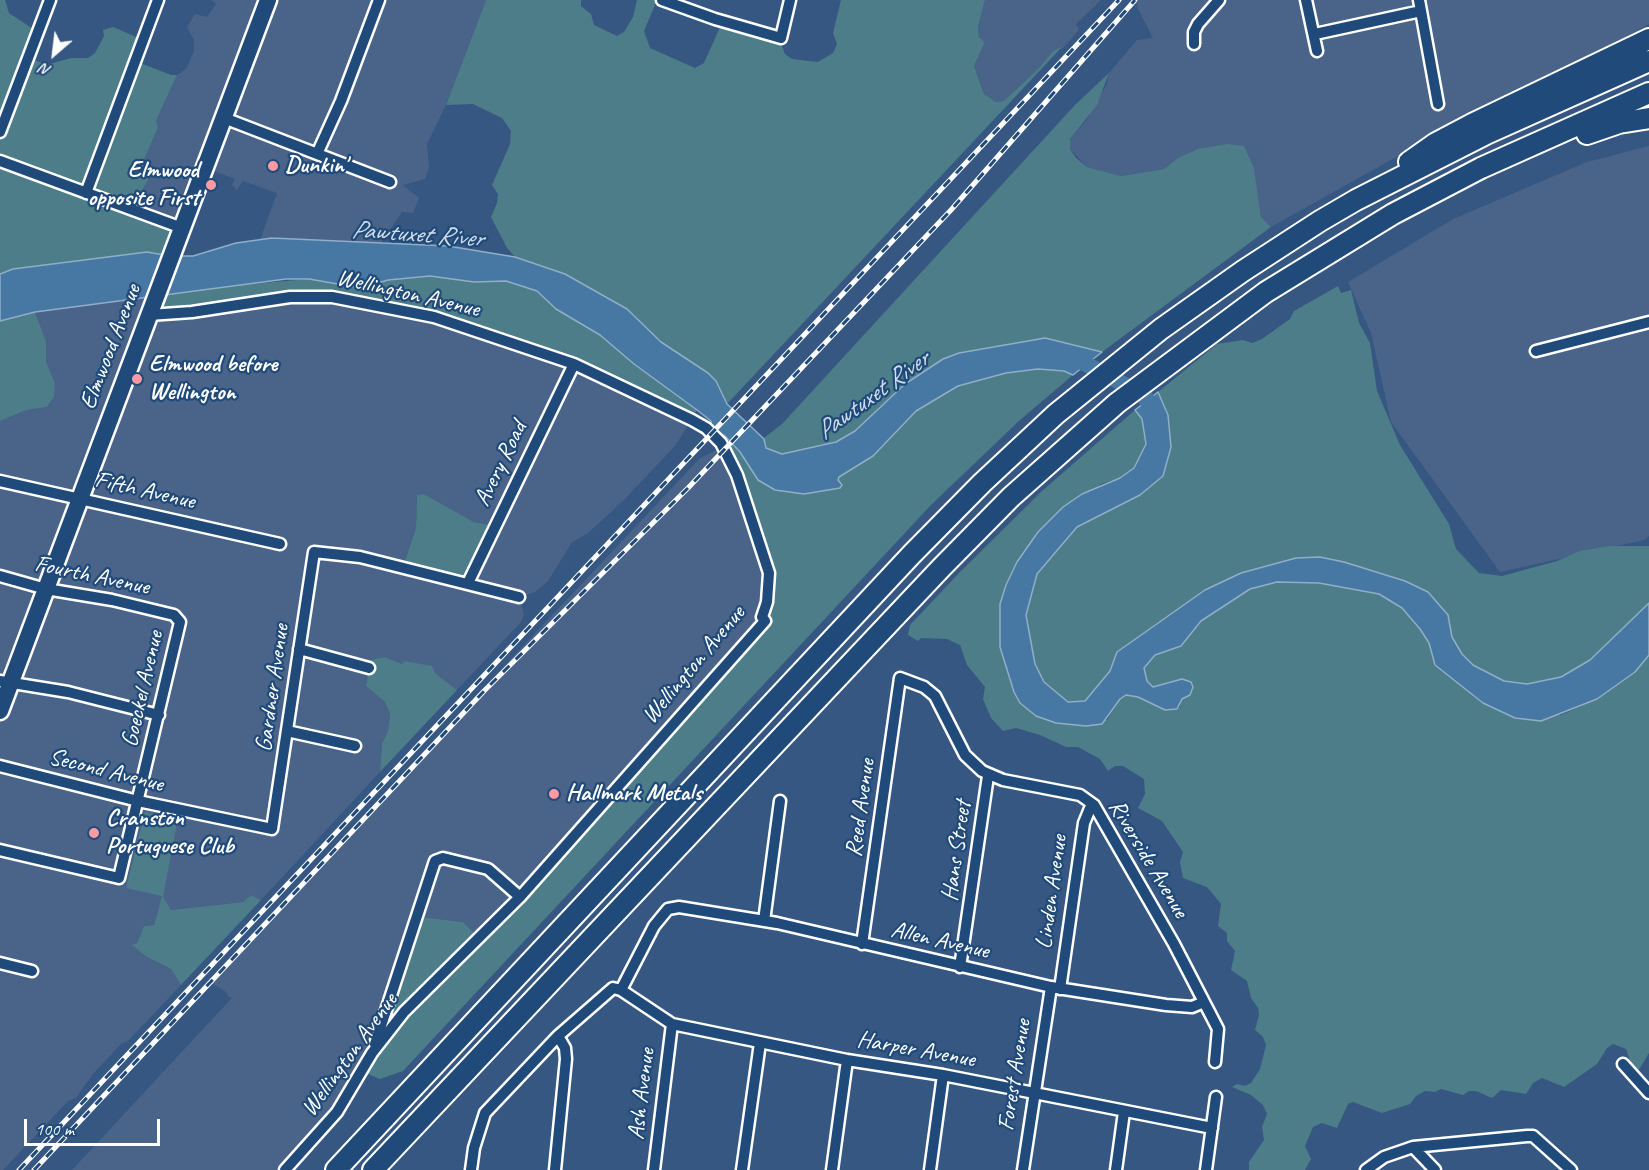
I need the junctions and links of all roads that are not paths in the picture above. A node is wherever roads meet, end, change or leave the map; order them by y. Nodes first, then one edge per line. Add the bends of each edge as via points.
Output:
1 (50, 0) edge
2 (158, 0) edge
3 (268, 0) edge
4 (379, 0) edge
5 (662, 0) edge
6 (790, 0) edge
7 (1219, 0) edge
8 (1306, 0) edge
9 (1419, 0) edge
10 (684, 4) edge
11 (1421, 11) junction
12 (1649, 27) edge
13 (1315, 34) junction
14 (1649, 39) edge
15 (1194, 44) dead end
16 (1317, 51) dead end
17 (1649, 61) edge
18 (1649, 93) edge
19 (1438, 105) dead end
20 (224, 118) junction
21 (1649, 118) edge
22 (1472, 124) junction
23 (0, 132) edge
24 (317, 154) junction
25 (0, 161) edge
26 (1481, 168) junction
27 (390, 182) dead end
28 (86, 193) junction
29 (1356, 200) junction
30 (182, 228) junction
31 (150, 312) junction
32 (1649, 322) edge
33 (1536, 351) dead end
34 (574, 364) junction
35 (0, 481) edge
36 (80, 497) junction
37 (280, 544) dead end
38 (0, 576) edge
39 (468, 583) junction
40 (46, 589) junction
41 (519, 597) dead end
42 (176, 617) joint
43 (299, 649) junction
44 (369, 668) dead end
45 (900, 678) joint
46 (5, 682) edge
47 (0, 711) edge
48 (159, 716) junction
49 (287, 731) junction
50 (355, 746) dead end
51 (0, 766) edge
52 (988, 776) junction
53 (138, 801) junction
54 (780, 801) dead end
55 (1094, 805) junction
56 (272, 829) joint
57 (0, 850) edge
58 (520, 897) junction
59 (764, 921) junction
60 (862, 944) junction
61 (0, 963) edge
62 (960, 967) junction
63 (32, 971) dead end
64 (1055, 988) junction
65 (621, 990) junction
66 (1204, 1002) junction
67 (672, 1024) junction
68 (558, 1036) junction
69 (760, 1043) junction
70 (372, 1053) junction
71 (847, 1060) junction
72 (1215, 1062) dead end
73 (1623, 1064) dead end
74 (943, 1075) junction
75 (1649, 1093) edge
76 (1033, 1094) junction
77 (1216, 1097) dead end
78 (1124, 1112) junction
79 (1212, 1128) junction
80 (1413, 1147) junction
81 (285, 1170) edge
82 (336, 1170) edge
83 (373, 1170) edge
84 (471, 1170) edge
85 (555, 1170) edge
86 (654, 1170) edge
87 (742, 1170) edge
88 (832, 1170) edge
89 (930, 1170) edge
90 (1023, 1170) edge
91 (1116, 1170) edge
92 (1206, 1170) edge
93 (1366, 1170) edge
94 (1435, 1170) edge
95 (1570, 1170) edge

1 - 23 street
2 - 28 street
3 - 20 main road, Elmwood Avenue
4 - 24 street
5 - 10 street
6 - 10 street via 781,38
7 - 15 street via 1198,24
8 - 13 street
9 - 11 street
11 - 13 street
11 - 19 street
12 - 22 highway
13 - 16 street
14 - 22 highway
17 - 29 highway via 1488,133
18 - 26 highway
20 - 24 street
20 - 30 main road, Elmwood Avenue
21 - 26 highway via 1608,126
22 - 29 highway via 1436,143
24 - 27 street
25 - 28 street
26 - 83 highway via 1393,214 1225,321 1117,403 1018,491 940,568
28 - 30 street
29 - 82 highway via 1243,271 1117,364 982,483
30 - 31 main road, Elmwood Avenue
31 - 34 street, Wellington Avenue via 192,312 290,297 332,297 434,317
31 - 36 main road, Elmwood Avenue
32 - 33 street
34 - 39 street, Avery Road
34 - 58 street, Wellington Avenue via 692,420 721,443 746,501 770,585 762,617 765,621
35 - 36 street, Fifth Avenue
36 - 37 street, Fifth Avenue
36 - 40 main road, Elmwood Avenue
38 - 40 street, Fourth Avenue
39 - 41 street
39 - 43 street, Gardner Avenue via 360,557 314,552
40 - 42 street, Fourth Avenue via 112,600
40 - 46 main road, Elmwood Avenue
42 - 48 street, Goeckel Avenue via 180,622
43 - 44 street
43 - 49 street, Gardner Avenue
45 - 52 street, Riverside Avenue via 935,696 965,756
45 - 60 street, Reed Avenue
46 - 47 main road, Elmwood Avenue
46 - 48 street
48 - 53 street, Goeckel Avenue
49 - 50 street
49 - 56 street, Gardner Avenue
51 - 53 street, Second Avenue
52 - 55 street, Riverside Avenue via 1080,795
52 - 62 street, Hans Street
53 - 56 street, Second Avenue
53 - 57 street, Goeckel Avenue via 119,878
54 - 59 street
55 - 64 street, Linden Avenue via 1084,823
55 - 66 street, Riverside Avenue
58 - 70 street, Wellington Avenue via 411,1005
58 - 70 street via 488,869 443,858 435,861
59 - 60 street, Allen Avenue
59 - 65 street, Allen Avenue via 679,907 668,909 654,926
60 - 62 street, Allen Avenue
61 - 63 street
62 - 64 street, Allen Avenue
64 - 66 street, Allen Avenue via 1166,1005 1192,1007
64 - 76 street, Forest Avenue
65 - 67 street, Harper Avenue
65 - 68 street via 613,988
66 - 72 street, Riverside Avenue via 1218,1029
67 - 69 street, Harper Avenue
67 - 86 street, Ash Avenue
68 - 84 street via 485,1113
68 - 85 street via 566,1059
69 - 71 street, Harper Avenue
69 - 87 street
70 - 81 street, Wellington Avenue via 337,1112
71 - 74 street, Harper Avenue
71 - 88 street
73 - 75 street
74 - 76 street, Harper Avenue
74 - 89 street
76 - 78 street, Harper Avenue
76 - 90 street, Forest Avenue
77 - 79 street
78 - 79 street, Harper Avenue
78 - 91 street
79 - 92 street
80 - 93 street via 1384,1157
80 - 94 street
80 - 95 street via 1533,1136

